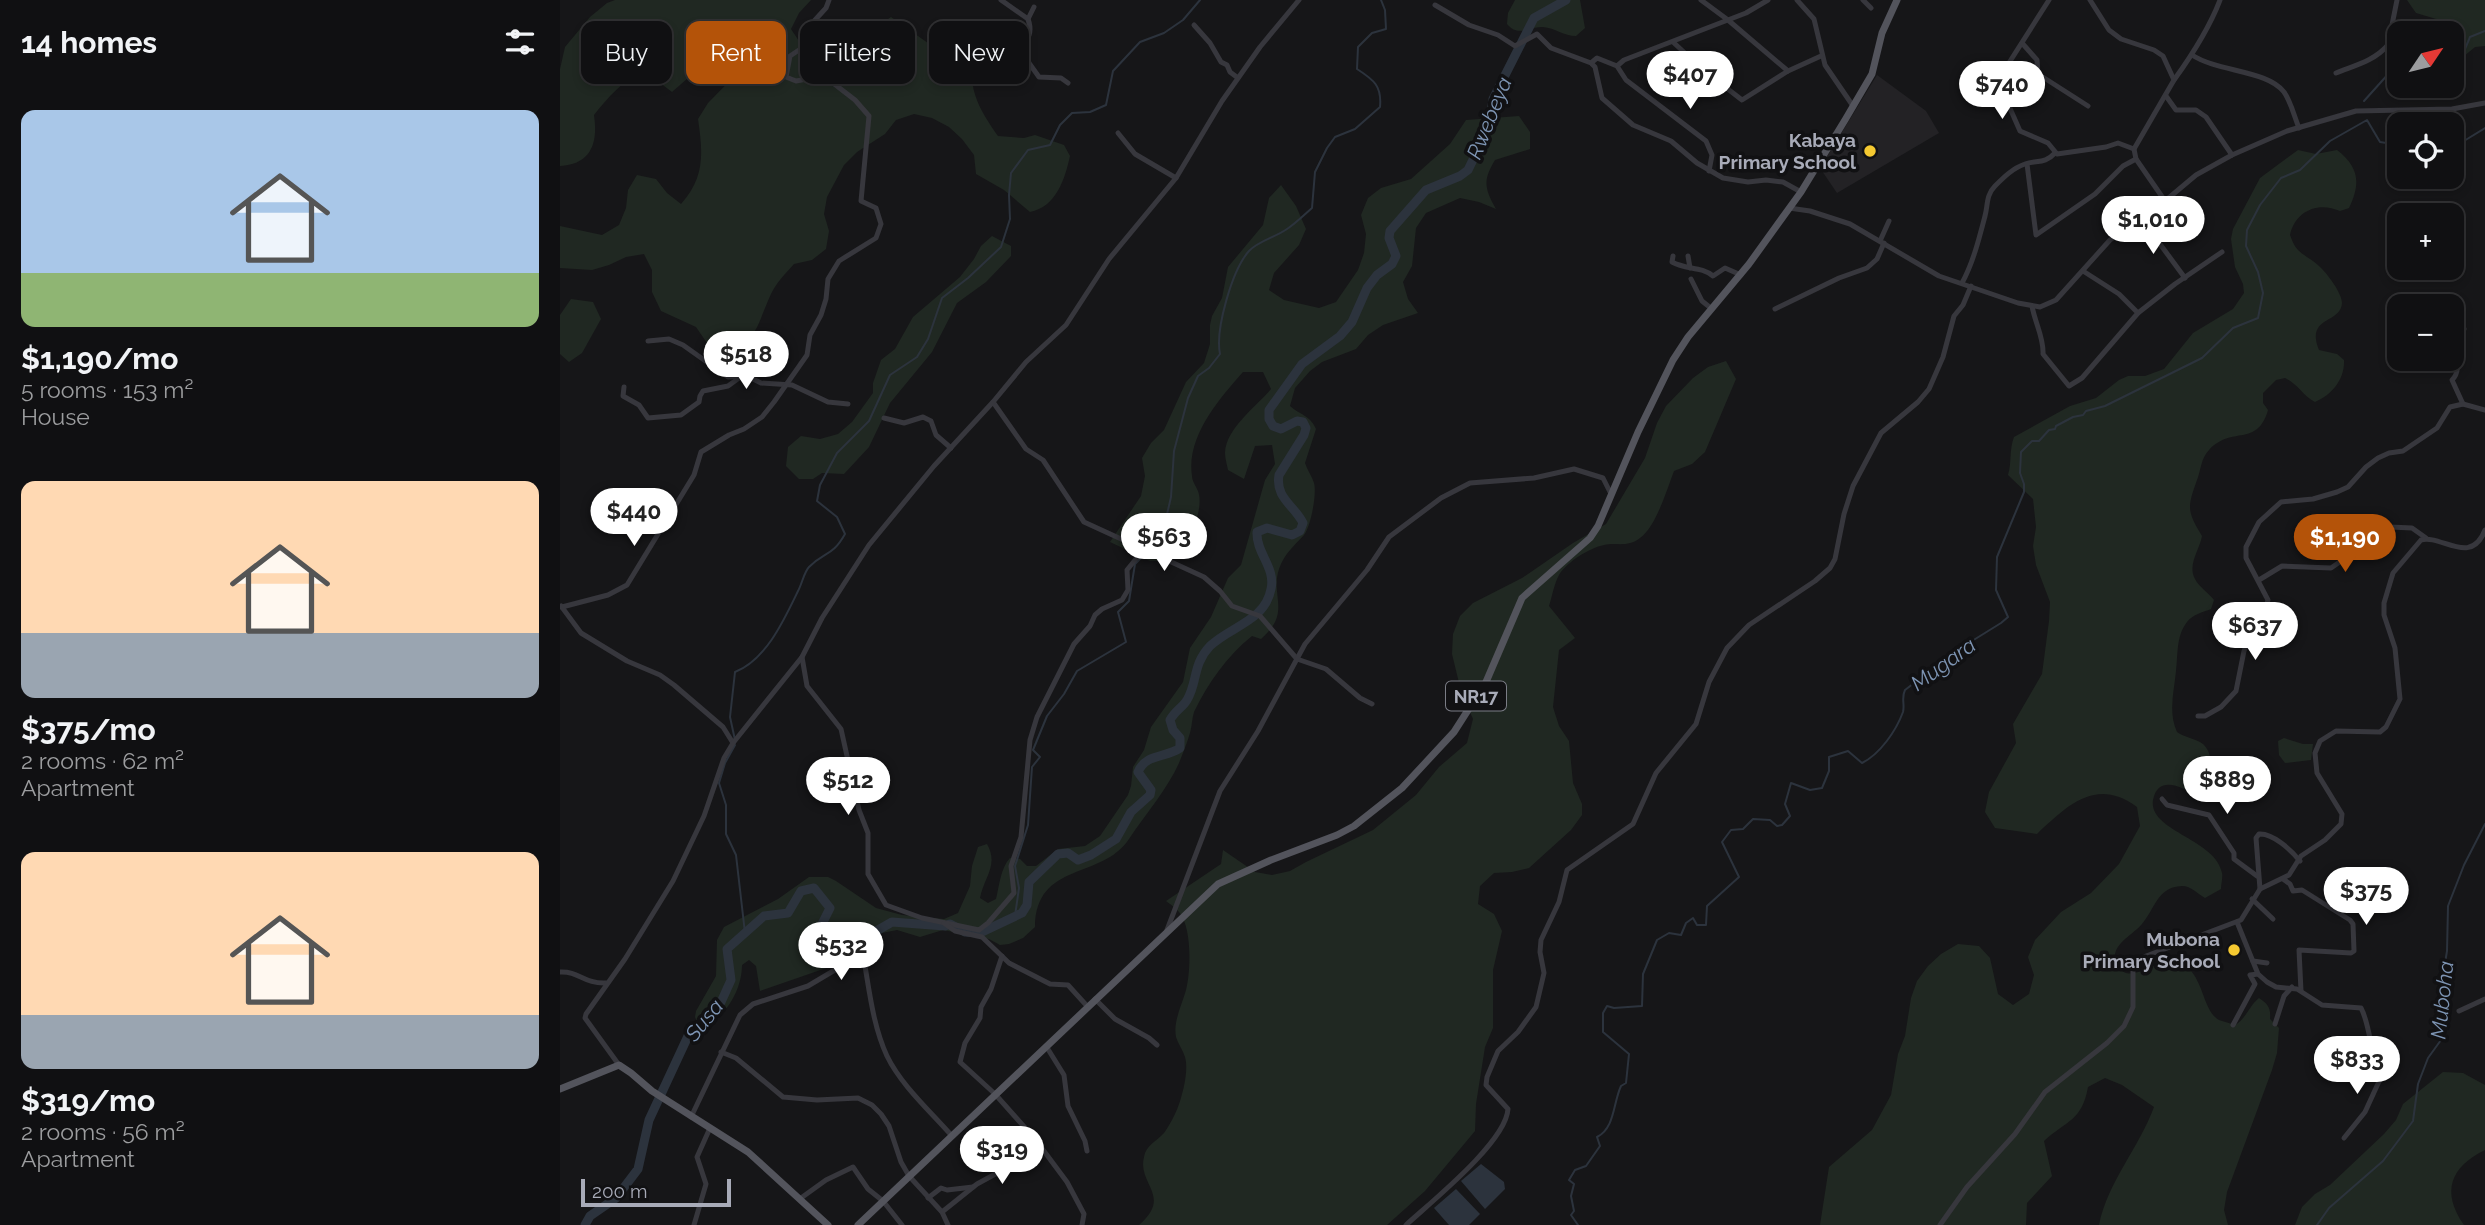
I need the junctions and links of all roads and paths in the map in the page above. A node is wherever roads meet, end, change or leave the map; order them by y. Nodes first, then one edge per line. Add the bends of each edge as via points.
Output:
1 (829, 0) edge
2 (1001, 0) edge
3 (1299, 0) edge
4 (1701, 0) edge
5 (1768, 0) edge
6 (1797, 0) edge
7 (1863, 0) edge
8 (1897, 0) edge
9 (2049, 0) edge
10 (2090, 0) edge
11 (2220, 0) edge
12 (2395, 1) edge
13 (1435, 5) dead end
14 (1034, 7) dead end
15 (1871, 8) dead end
16 (1028, 19) junction
17 (1728, 20) junction
18 (1194, 25) dead end
19 (1673, 42) junction
20 (2022, 43) junction
21 (2192, 55) junction
22 (1821, 56) junction
23 (1591, 63) junction
24 (1617, 66) junction
25 (1787, 71) junction
26 (2336, 73) dead end
27 (1238, 79) junction
28 (2174, 80) junction
29 (1068, 83) dead end
30 (2166, 96) junction
31 (2485, 103) edge
32 (1853, 106) junction
33 (2088, 106) dead end
34 (2299, 128) junction
35 (1118, 133) dead end
36 (2134, 149) junction
37 (2054, 153) junction
38 (2232, 155) junction
39 (2136, 159) junction
40 (2027, 163) junction
41 (1709, 170) junction
42 (1176, 178) junction
43 (1801, 192) junction
44 (2165, 201) junction
45 (1788, 208) junction
46 (1889, 220) dead end
47 (2137, 221) junction
48 (1882, 242) junction
49 (2222, 252) dead end
50 (1673, 256) dead end
51 (1688, 256) dead end
52 (1690, 268) junction
53 (2083, 271) junction
54 (1741, 275) junction
55 (2185, 278) junction
56 (1691, 279) dead end
57 (1962, 283) junction
58 (1971, 286) junction
59 (2032, 306) junction
60 (1712, 309) junction
61 (1775, 309) dead end
62 (2138, 313) junction
63 (648, 341) dead end
64 (2458, 371) edge
65 (742, 377) junction
66 (788, 384) junction
67 (624, 387) dead end
68 (993, 402) junction
69 (848, 404) dead end
70 (2463, 404) junction
71 (2485, 410) edge
72 (884, 418) dead end
73 (951, 448) junction
74 (1611, 494) junction
75 (2485, 530) edge
76 (2426, 538) junction
77 (1144, 549) junction
78 (2259, 580) junction
79 (561, 606) edge
80 (802, 657) junction
81 (1297, 659) junction
82 (1371, 704) dead end
83 (2198, 716) dead end
84 (734, 741) junction
85 (2162, 799) dead end
86 (2300, 861) junction
87 (2258, 876) junction
88 (2283, 878) junction
89 (2260, 890) junction
90 (2252, 899) junction
91 (2273, 919) dead end
92 (2236, 922) junction
93 (946, 925) junction
94 (1167, 930) junction
95 (1002, 956) junction
96 (2253, 961) junction
97 (2267, 963) dead end
98 (560, 972) edge
99 (2259, 974) junction
100 (606, 984) junction
101 (2292, 987) junction
102 (2301, 991) junction
103 (1095, 999) junction
104 (2485, 999) edge
105 (1087, 1006) junction
106 (2459, 1011) dead end
107 (2275, 1024) dead end
108 (2233, 1025) dead end
109 (1157, 1045) dead end
110 (1046, 1046) junction
111 (721, 1052) junction
112 (2386, 1064) dead end
113 (619, 1065) junction
114 (2382, 1072) junction
115 (560, 1089) edge
116 (995, 1094) junction
117 (691, 1117) junction
118 (710, 1128) junction
119 (952, 1136) junction
120 (2344, 1138) dead end
121 (1035, 1139) junction
122 (1087, 1151) dead end
123 (909, 1176) junction
124 (972, 1188) junction
125 (801, 1198) junction
126 (928, 1198) junction
127 (883, 1201) junction
128 (943, 1212) junction
129 (694, 1225) edge
130 (828, 1225) edge
131 (858, 1225) edge
132 (902, 1225) edge
133 (948, 1225) edge
134 (1082, 1225) edge
135 (1406, 1225) edge
136 (1940, 1225) edge

1 - 66 street via 815,20 811,41 790,56 786,77 796,81 824,76 869,116 861,201 876,208 881,224 876,238 839,261 828,279 807,355
2 - 16 street
3 - 27 street
4 - 17 street
5 - 17 street
6 - 22 street via 1814,19
7 - 15 street
8 - 32 main road, NR17 via 1882,33 1872,74
9 - 20 street
10 - 28 street via 2109,30 2163,56
11 - 21 street
12 - 26 street via 2388,45 2368,62
13 - 23 street via 1515,46 1537,34 1551,48
14 - 16 street
16 - 29 street via 1029,39 1024,43 1029,63 1039,77
17 - 19 street
17 - 25 street
18 - 27 street
19 - 24 street
19 - 25 street via 1742,100
20 - 33 street via 2037,60 2038,74
20 - 37 street via 2000,77 2005,97 2020,131 2048,143
21 - 28 street
21 - 34 street via 2278,86
22 - 25 street
22 - 32 street
23 - 24 street via 1597,58
23 - 41 street via 1602,98 1618,113 1633,125 1671,141
24 - 41 street via 1626,80 1706,141 1712,155
27 - 42 street
28 - 30 street
30 - 36 street
30 - 38 street via 2176,110 2196,110 2206,117
31 - 34 street via 2452,109 2356,111
32 - 43 main road, NR17
34 - 38 street
35 - 42 street via 1135,154
36 - 37 street via 2118,143
36 - 39 street
37 - 40 street via 2043,162
38 - 44 street via 2196,175
39 - 40 street via 2036,235
39 - 44 street
40 - 57 street via 1992,189
41 - 43 street via 1735,181 1783,182
42 - 68 street via 1109,259 1066,325 1026,362
43 - 45 main road, NR17
44 - 47 street
45 - 48 street via 1834,219
45 - 54 main road, NR17
46 - 48 street
47 - 53 street via 2110,240
47 - 55 street
48 - 57 street via 1939,276
48 - 61 street via 1877,259 1867,268
49 - 55 street
50 - 52 street via 1672,262
51 - 52 street
52 - 54 street via 1713,276 1725,268
53 - 59 street via 2056,300
53 - 62 street via 2119,294
54 - 60 main road, NR17
55 - 62 street
56 - 60 street via 1702,301
57 - 58 street
58 - 59 street
58 - 135 street via 1954,316 1929,388 1881,433 1853,486 1830,568 1756,620 1727,648 1709,682 1696,724 1656,773 1633,824 1567,870 1541,940 1544,973 1536,1007 1498,1051 1487,1077 1486,1085 1508,1109 1507,1116 1489,1147
59 - 62 street via 2043,354 2071,386
60 - 74 main road, NR17 via 1673,360
63 - 65 street via 669,339 728,377
64 - 70 street via 2452,380
65 - 66 street
65 - 67 street via 703,391 699,402 681,415 648,418 639,405 623,396
66 - 69 street via 828,402
66 - 79 street via 762,417 701,452 694,475 627,585 608,595
68 - 73 street
68 - 77 street via 1026,449 1043,460 1082,520
70 - 71 street
70 - 78 street via 2450,407 2437,428 2403,451 2389,453 2366,467 2348,487 2275,506 2259,522 2246,547 2246,558
72 - 73 street via 904,423 921,416 931,421 936,435
73 - 80 street via 869,545
74 - 81 street via 1602,478 1574,469 1542,478 1463,485 1389,537
74 - 94 main road, NR17 via 1590,538 1522,598 1486,682 1454,732 1402,788 1337,835 1218,884
75 - 76 street via 2478,542 2461,548
76 - 78 street via 2412,527 2390,527 2332,568 2288,565
76 - 86 street via 2393,573 2384,603 2400,699 2380,732 2336,732 2320,741 2315,763 2342,821
77 - 81 street via 1204,577 1232,606 1260,616
77 - 93 street via 1127,570 1128,590 1122,600 1095,615 1040,708 1030,740 1021,837 1011,866 1014,893 978,930
78 - 83 street via 2267,606 2247,642 2236,691 2221,707
79 - 84 street via 581,633 680,689
80 - 84 street
80 - 93 street via 807,686 840,727 868,833 868,874 889,908
81 - 82 street via 1326,669
81 - 94 street via 1220,791
84 - 100 street via 673,881
85 - 87 street via 2168,805 2209,815 2234,859
86 - 87 street via 2292,850 2261,833 2256,838
86 - 88 street
87 - 89 street
88 - 89 street
88 - 102 street via 2293,891 2302,890 2353,924 2351,953 2299,950
89 - 90 street
90 - 91 street
90 - 92 street
92 - 96 street
92 - 136 street via 2133,961 2133,1007 2124,1026 2045,1091
93 - 95 street via 982,937
94 - 103 main road, NR17
95 - 105 street via 1050,984 1069,985
95 - 116 street via 960,1062
96 - 97 street
96 - 99 street
98 - 100 street
99 - 101 street via 2276,986
99 - 108 street via 2250,975 2255,984
100 - 113 street via 585,1016
101 - 102 street
101 - 107 street via 2284,996
102 - 114 street via 2322,1005 2361,1008
103 - 105 main road, NR17
103 - 109 street via 1115,1019
104 - 106 street
105 - 110 main road, NR17
110 - 116 main road, NR17
110 - 122 street via 1064,1075 1068,1106
111 - 117 street
111 - 119 street via 740,1015 753,1004 808,986 850,961 862,962 888,1058
111 - 123 street via 736,1058 783,1097 858,1098 872,1105 889,1126
112 - 114 street
113 - 115 main road
113 - 117 main road
114 - 120 street via 2365,1112
116 - 119 main road, NR17
116 - 121 street
117 - 118 main road
118 - 125 main road via 748,1152
118 - 129 street via 697,1157 706,1184
119 - 123 main road, NR17
121 - 124 street via 1024,1152 1024,1163
121 - 134 street via 1067,1182 1084,1214
123 - 126 street
123 - 127 main road, NR17
124 - 126 street via 940,1188
124 - 128 street
125 - 127 street via 853,1167
125 - 130 main road
126 - 128 street
127 - 131 main road, NR17
127 - 132 street
128 - 133 street

